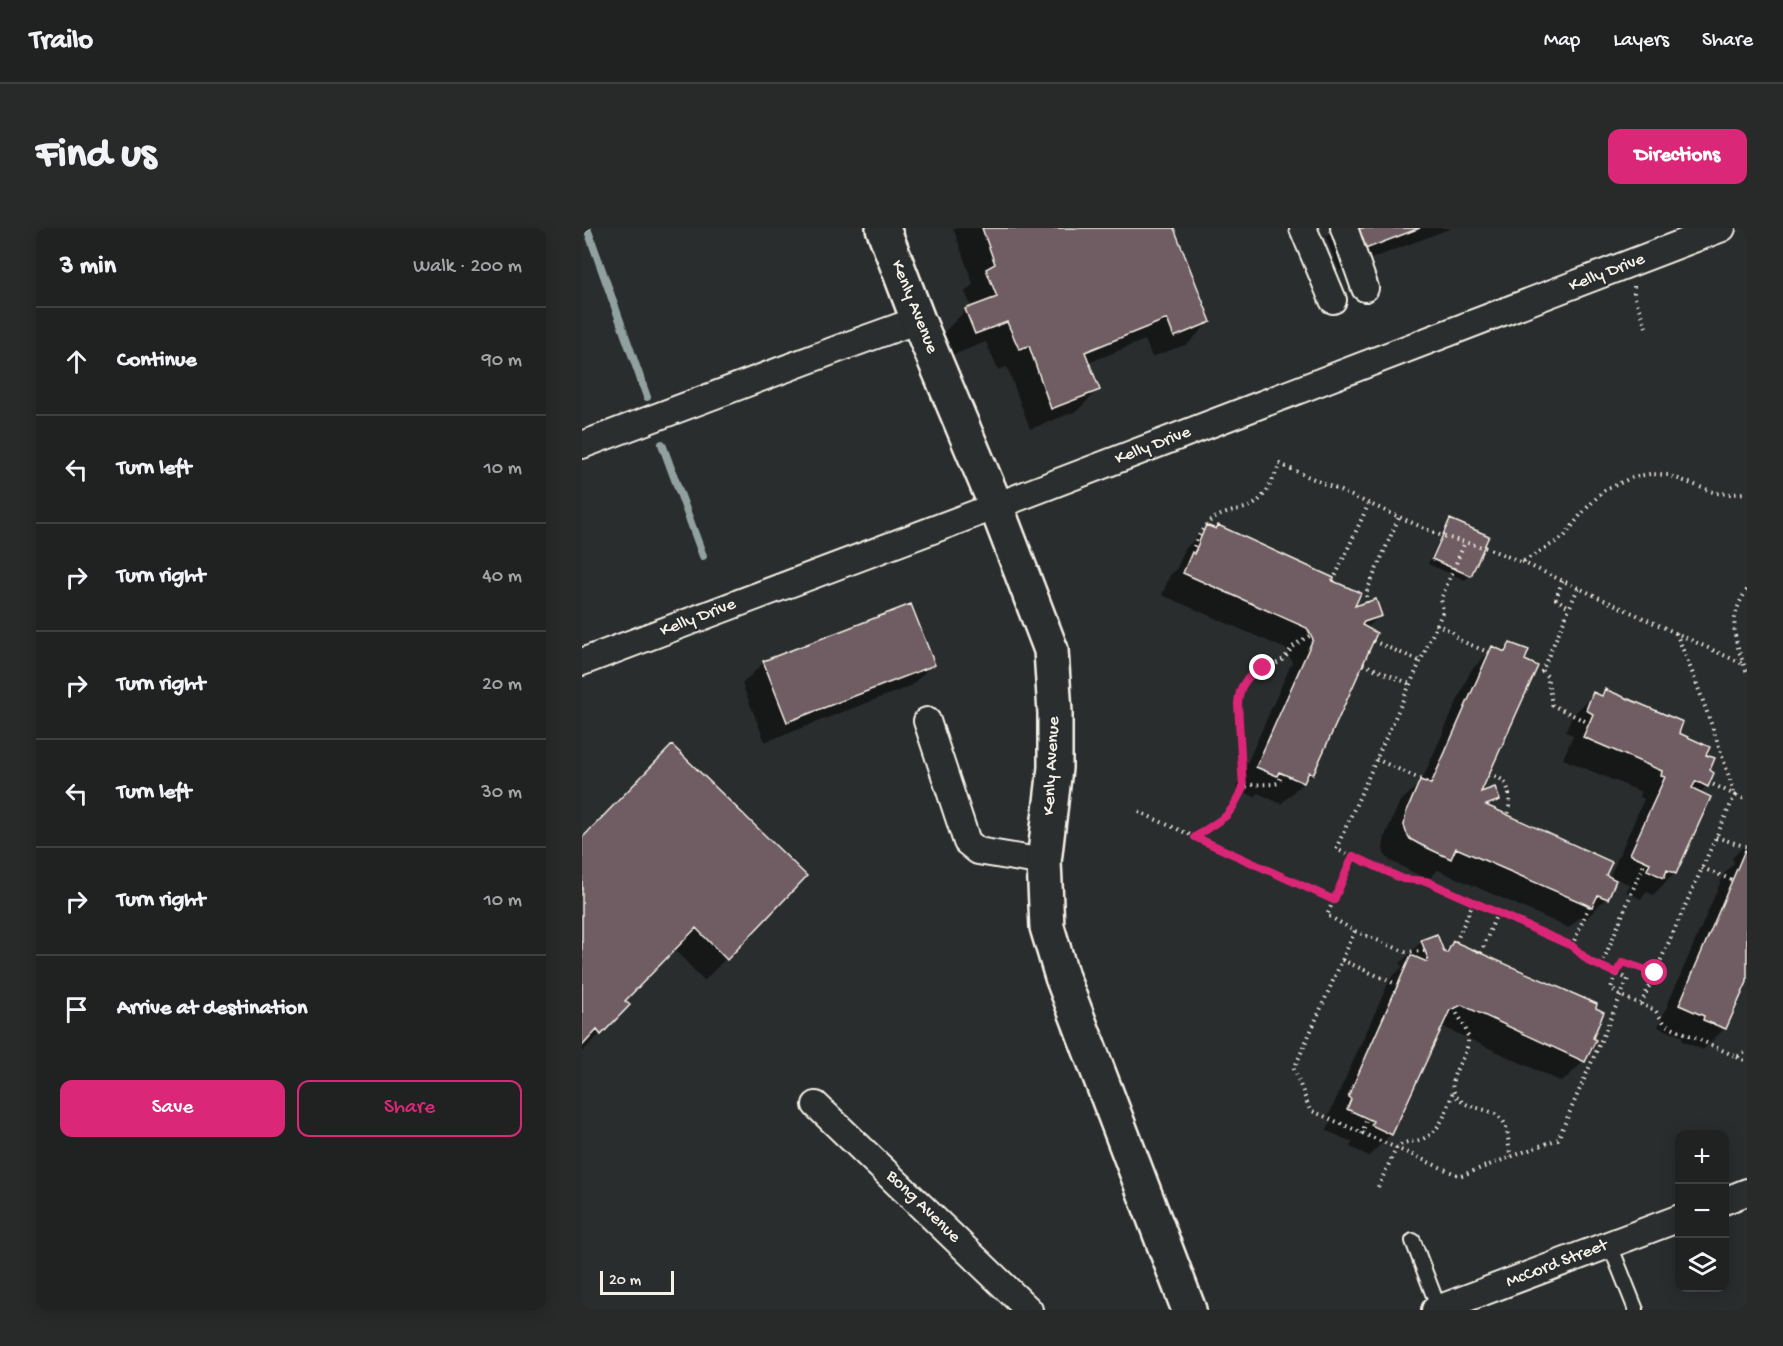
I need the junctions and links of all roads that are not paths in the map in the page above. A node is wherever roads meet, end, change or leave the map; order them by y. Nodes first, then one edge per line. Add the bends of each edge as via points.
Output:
1 (883, 228) edge
2 (1303, 228) edge
3 (1344, 228) edge
4 (1722, 228) edge
5 (1365, 288) dead end
6 (1333, 300) dead end
7 (918, 320) junction
8 (582, 445) edge
9 (996, 506) junction
10 (582, 662) edge
11 (927, 721) dead end
12 (1044, 862) junction
13 (816, 1105) dead end
14 (1747, 1192) edge
15 (1729, 1199) edge
16 (1675, 1220) edge
17 (1413, 1240) dead end
18 (1610, 1245) junction
19 (1437, 1309) edge
20 (1029, 1310) edge
21 (1189, 1310) edge
22 (1636, 1310) edge

1 - 7 street, Kenly Avenue
2 - 6 street
3 - 5 street
4 - 9 street, Kelly Drive
7 - 8 street
7 - 9 street, Kenly Avenue
9 - 10 street, Kelly Drive
9 - 12 street, Kenly Avenue via 1052,650 1055,768
11 - 12 street via 967,842 978,851
12 - 21 street, Kenly Avenue via 1047,927 1062,977
13 - 20 street, Bong Avenue
14 - 15 street
16 - 18 street, McCord Street
17 - 19 lane
18 - 19 street, McCord Street
18 - 22 lane

